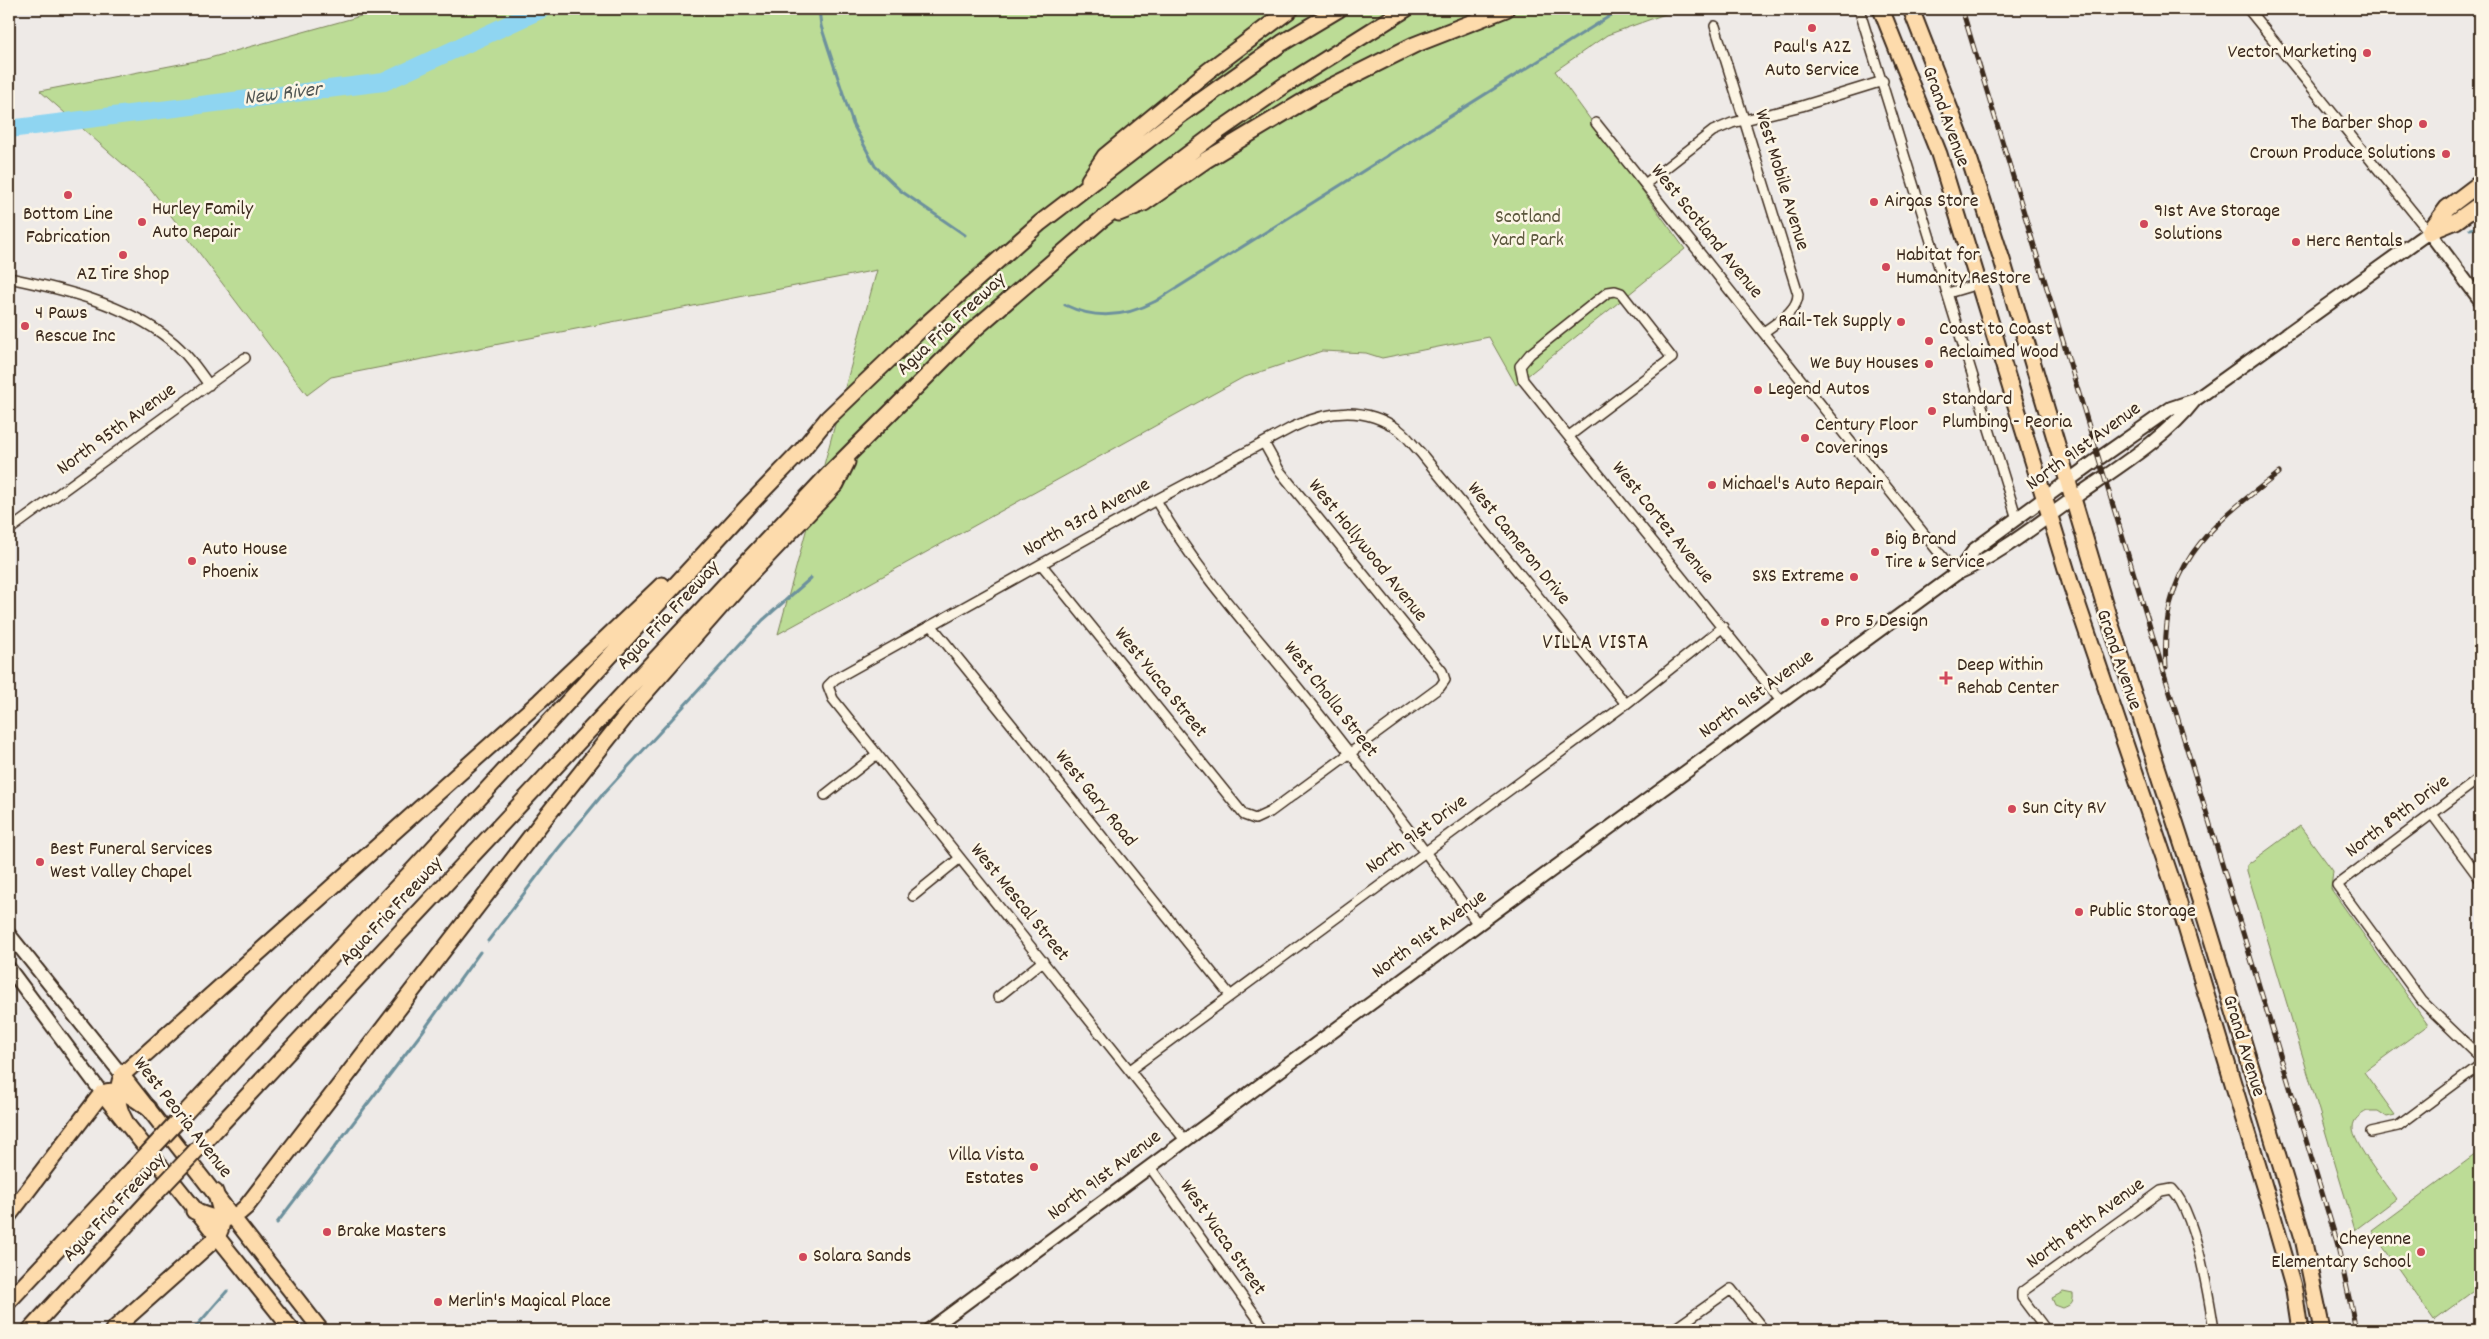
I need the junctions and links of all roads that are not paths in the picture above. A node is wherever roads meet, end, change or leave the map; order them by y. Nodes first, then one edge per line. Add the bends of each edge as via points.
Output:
1 (1291, 9) edge
2 (1338, 9) edge
3 (1406, 9) edge
4 (1506, 9) edge
5 (1859, 9) edge
6 (1881, 9) edge
7 (1911, 9) edge
8 (2248, 9) edge
9 (1715, 26) dead end
10 (1883, 81) junction
11 (1745, 121) junction
12 (1596, 123) dead end
13 (2480, 183) edge
14 (1645, 184) junction
15 (1080, 193) junction
16 (2480, 204) edge
17 (1102, 220) junction
18 (2429, 232) junction
19 (9, 278) edge
20 (1978, 284) junction
21 (1948, 293) junction
22 (2480, 300) edge
23 (1764, 332) junction
24 (245, 358) dead end
25 (209, 385) junction
26 (2196, 400) junction
27 (1374, 417) joint
28 (828, 418) junction
29 (1569, 436) junction
30 (1264, 443) junction
31 (856, 446) junction
32 (2068, 481) junction
33 (2045, 498) junction
34 (2074, 498) junction
35 (1156, 500) junction
36 (2050, 515) junction
37 (2017, 519) junction
38 (9, 530) edge
39 (1041, 564) junction
40 (1956, 574) junction
41 (932, 626) junction
42 (1723, 627) junction
43 (828, 686) joint
44 (1781, 701) junction
45 (1626, 704) junction
46 (1350, 752) junction
47 (877, 754) junction
48 (2480, 778) edge
49 (825, 795) dead end
50 (2432, 814) junction
51 (1424, 851) junction
52 (960, 858) junction
53 (2193, 877) junction
54 (2480, 879) edge
55 (2172, 884) junction
56 (913, 896) dead end
57 (1477, 923) junction
58 (9, 934) edge
59 (1043, 961) junction
60 (9, 968) edge
61 (1230, 995) junction
62 (998, 997) dead end
63 (2247, 1050) junction
64 (2480, 1057) edge
65 (2225, 1058) junction
66 (2480, 1065) edge
67 (1130, 1070) junction
68 (122, 1075) junction
69 (118, 1090) junction
70 (102, 1093) junction
71 (148, 1108) junction
72 (125, 1121) junction
73 (2372, 1132) dead end
74 (1185, 1140) junction
75 (1150, 1167) junction
76 (215, 1192) joint
77 (194, 1211) junction
78 (9, 1215) edge
79 (229, 1218) junction
80 (216, 1238) junction
81 (9, 1301) edge
82 (292, 1328) edge
83 (30, 1330) edge
84 (112, 1330) edge
85 (321, 1330) edge
86 (929, 1330) edge
87 (1266, 1330) edge
88 (1673, 1330) edge
89 (1764, 1330) edge
90 (2046, 1330) edge
91 (2214, 1330) edge
92 (2300, 1330) edge
93 (2322, 1330) edge

1 - 15 highway via 1208,71 1105,156
2 - 15 highway, Agua Fria Freeway via 1282,43 1182,114
3 - 17 highway, Agua Fria Freeway via 1228,124
4 - 17 highway via 1414,45 1322,91 1212,156 1144,203
5 - 10 street
6 - 20 highway, Grand Avenue via 1939,154
7 - 32 highway, Grand Avenue via 1973,171
8 - 18 street
9 - 11 street, West Mobile Avenue
10 - 11 street
10 - 21 street
11 - 14 street via 1714,131
11 - 23 street, West Mobile Avenue via 1798,294 1793,309
12 - 14 street, West Scotland Avenue
13 - 18 highway via 2446,208
14 - 23 street, West Scotland Avenue
15 - 28 highway, Agua Fria Freeway via 1040,223 967,288
16 - 18 highway via 2456,221
17 - 31 highway, Agua Fria Freeway via 983,321
18 - 22 main road
18 - 26 main road, North 91st Avenue
19 - 25 street via 53,288 131,315 169,339
20 - 21 street
20 - 33 highway, Grand Avenue
21 - 37 street
23 - 40 street, West Scotland Avenue
24 - 25 street, North 95th Avenue
25 - 38 street, North 95th Avenue
26 - 32 main road, North 91st Avenue via 2171,408
26 - 34 main road, North 91st Avenue via 2179,420
27 - 30 street, North 93rd Avenue via 1348,412 1311,418
27 - 45 street, West Cameron Drive via 1399,431 1420,452
28 - 68 highway via 795,442 652,595 540,701
28 - 81 highway, Agua Fria Freeway, bridge via 802,450 398,886
29 - 29 street, West Cortez Avenue via 1672,358 1621,293 1615,290 1608,292 1537,348 1520,366 1523,380
29 - 42 street, West Cortez Avenue
30 - 35 street, North 93rd Avenue
30 - 46 street, West Hollywood Avenue via 1279,470 1442,671 1445,680 1440,687
31 - 79 highway via 836,484 737,588 637,702 351,1074
31 - 83 highway, Agua Fria Freeway, bridge
32 - 33 main road, North 91st Avenue
32 - 34 highway, Grand Avenue
33 - 36 highway, Grand Avenue
33 - 37 main road, North 91st Avenue
34 - 36 main road, North 91st Avenue
34 - 53 highway, Grand Avenue via 2108,616
35 - 39 street, North 93rd Avenue
35 - 46 street, West Cholla Street via 1197,562
36 - 40 main road, North 91st Avenue via 1985,561
36 - 55 highway, Grand Avenue
37 - 40 main road, North 91st Avenue via 1975,549
39 - 41 street, North 93rd Avenue
39 - 46 street, West Yucca Street via 1244,815 1255,819 1270,812
40 - 44 main road, North 91st Avenue
41 - 43 street, North 93rd Avenue via 835,679
41 - 61 street, West Gary Road
42 - 44 street, West Cortez Avenue
42 - 45 street, North 91st Drive
43 - 47 street, West Mescal Street via 833,699
44 - 57 main road, North 91st Avenue
45 - 51 street, North 91st Drive
46 - 51 street, West Cholla Street
47 - 49 street
47 - 52 street, West Mescal Street
48 - 50 street, North 89th Drive
50 - 54 street
50 - 64 street, North 89th Drive via 2337,884 2422,1001
51 - 57 street, West Cholla Street
51 - 61 street, North 91st Drive
52 - 56 street
52 - 59 street, West Mescal Street
53 - 55 highway
53 - 63 highway, Grand Avenue
55 - 65 highway, Grand Avenue
57 - 74 main road, North 91st Avenue
58 - 68 main road, West Peoria Avenue
59 - 62 street
59 - 67 street, West Mescal Street
60 - 70 main road
61 - 67 street, North 91st Drive
63 - 65 highway
63 - 93 highway, Grand Avenue via 2303,1238
65 - 92 highway, Grand Avenue via 2294,1290
66 - 73 street via 2398,1126
67 - 74 street, West Mescal Street
68 - 69 highway
68 - 71 main road, West Peoria Avenue
69 - 70 highway
69 - 71 highway
69 - 72 highway via 117,1105
70 - 72 main road
70 - 78 highway
71 - 76 main road, West Peoria Avenue
72 - 77 main road
74 - 75 main road, North 91st Avenue
75 - 86 main road, North 91st Avenue
75 - 87 street, West Yucca Street
76 - 79 highway
77 - 79 highway
77 - 80 main road
79 - 80 highway
79 - 85 main road
80 - 82 main road
80 - 84 highway
88 - 89 street via 1731,1289
90 - 91 street, North 89th Avenue via 2022,1298 2022,1292 2161,1191 2172,1189 2180,1198 2198,1251

